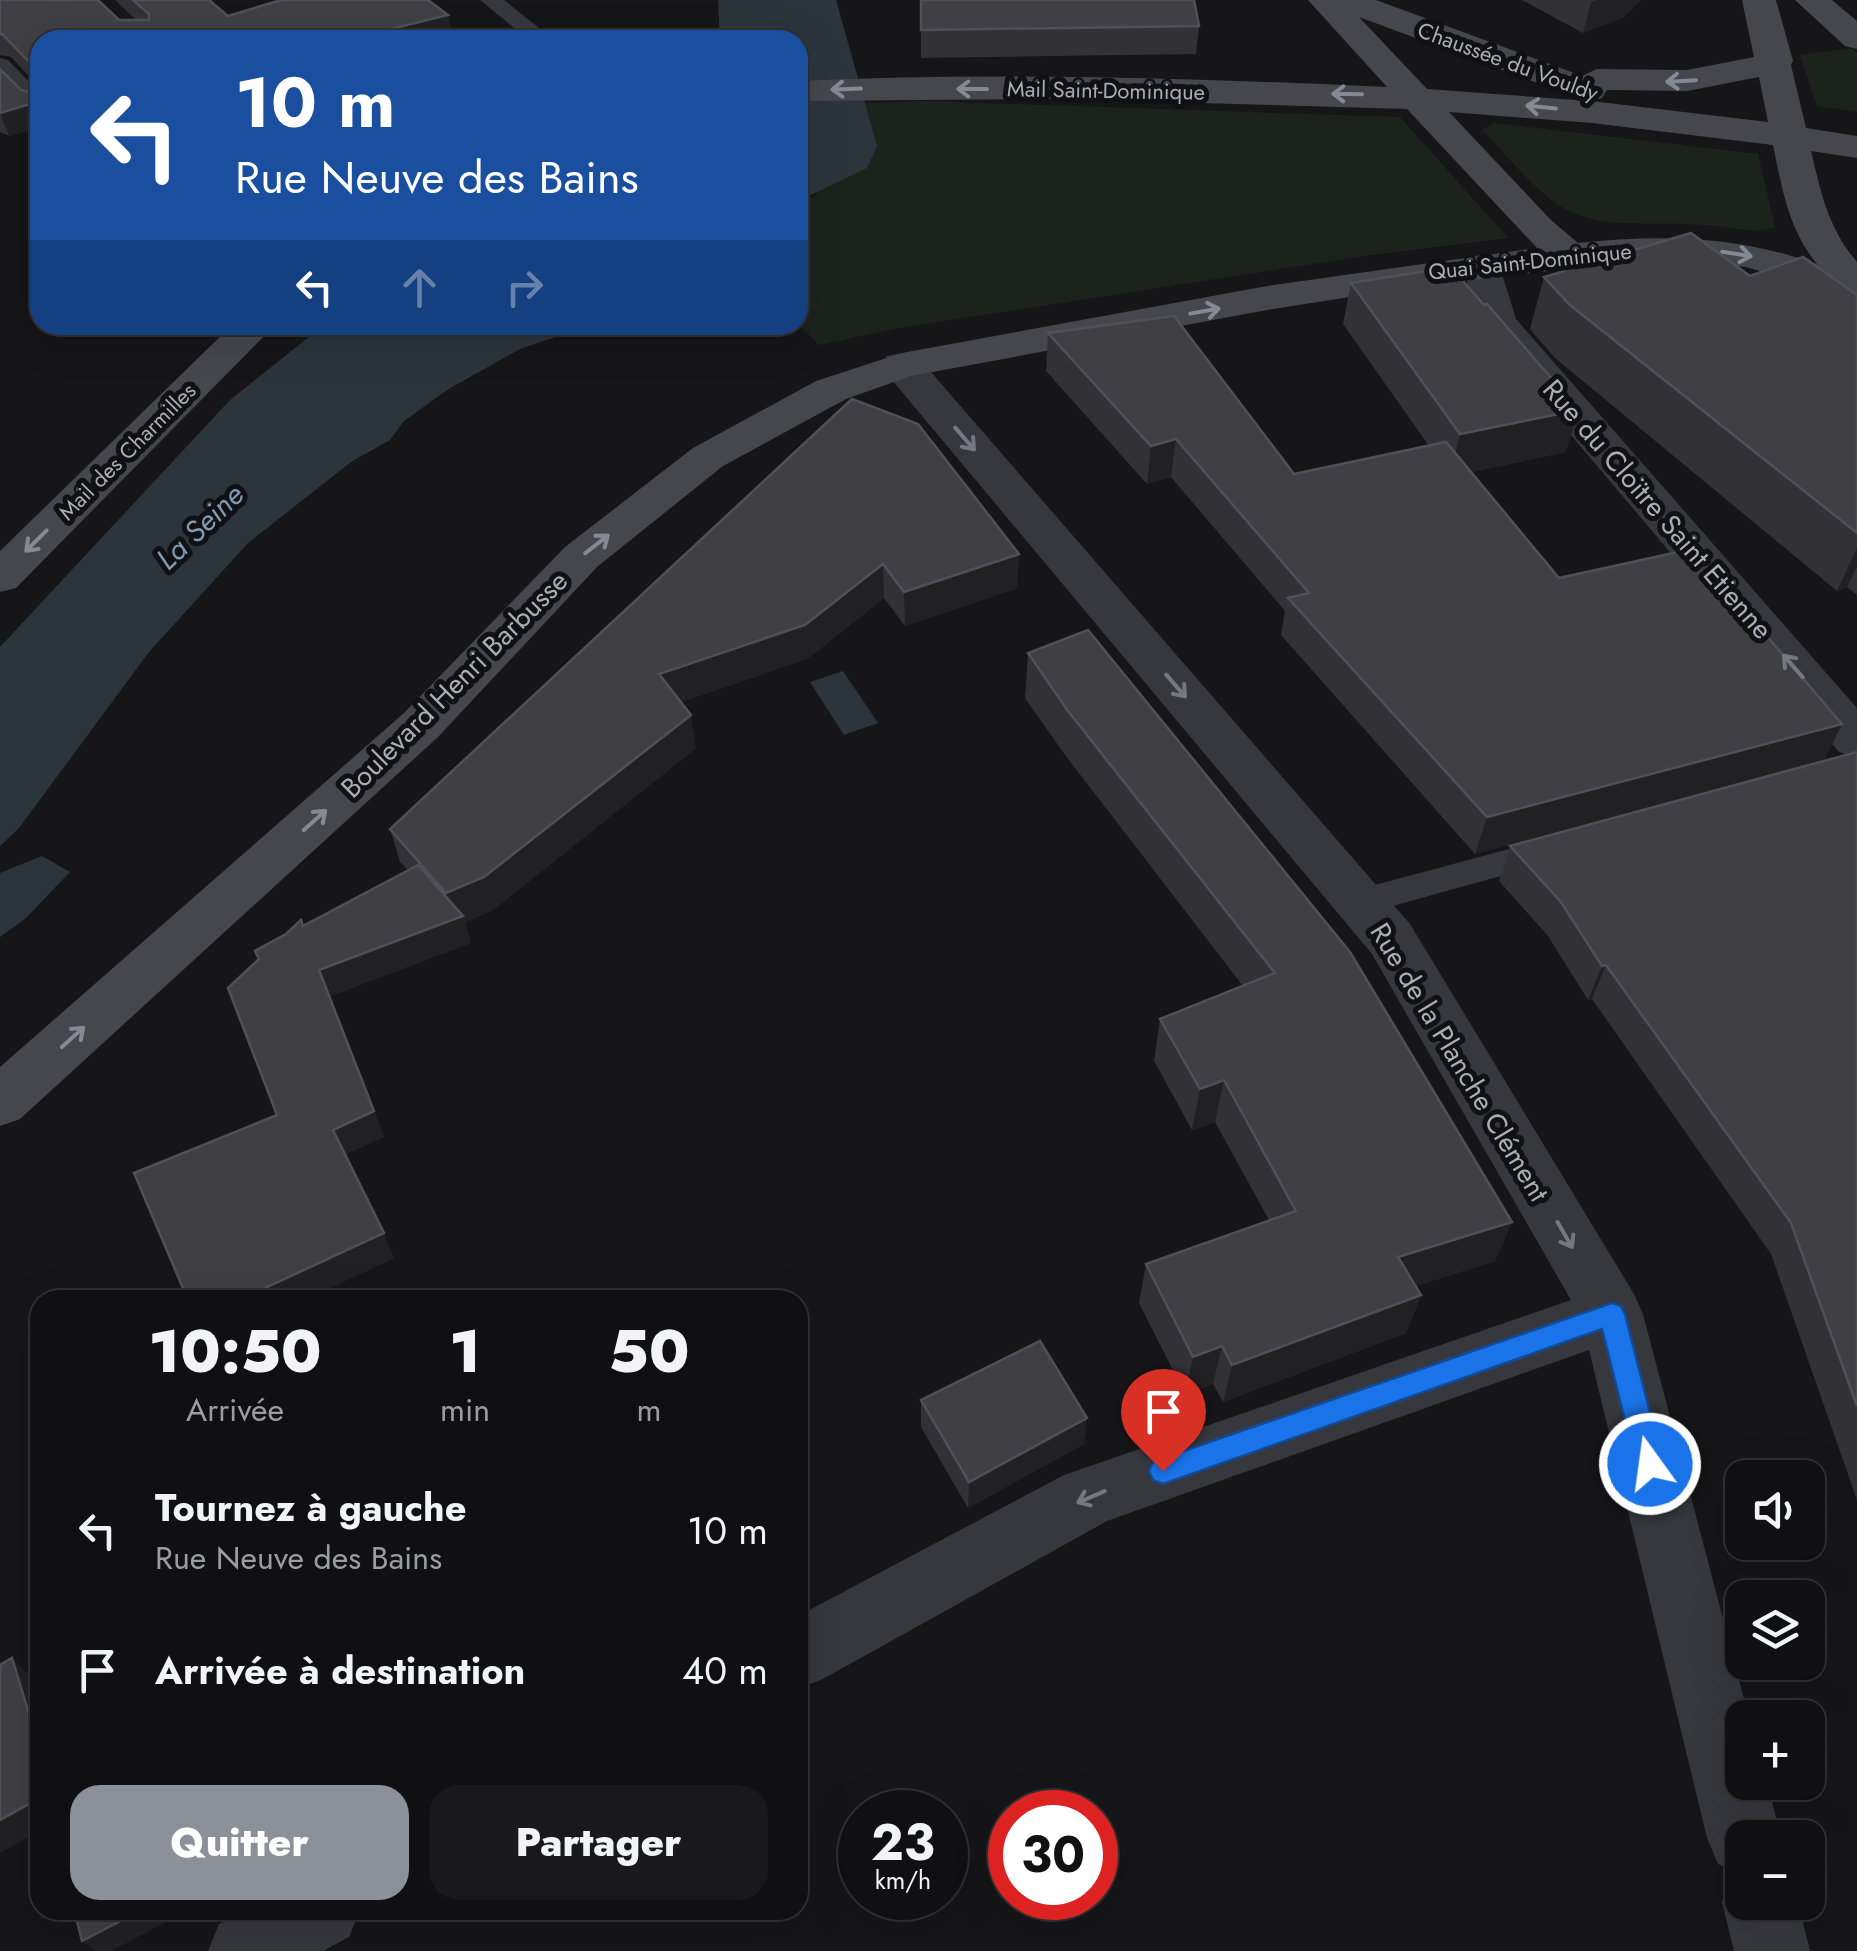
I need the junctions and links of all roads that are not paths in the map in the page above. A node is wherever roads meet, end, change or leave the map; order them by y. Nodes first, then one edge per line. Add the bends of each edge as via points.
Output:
1 (491, 0) edge
2 (1326, 0) edge
3 (1345, 0) edge
4 (1759, 0) edge
5 (1812, 0) edge
6 (530, 30) edge
7 (1857, 39) edge
8 (1776, 61) junction
9 (0, 65) edge
10 (1533, 70) junction
11 (808, 92) edge
12 (30, 96) edge
13 (1415, 96) junction
14 (1672, 120) junction
15 (1791, 136) junction
16 (1857, 147) edge
17 (1570, 256) junction
18 (1483, 266) junction
19 (1857, 286) edge
20 (1857, 298) edge
21 (245, 335) edge
22 (902, 365) junction
23 (0, 577) edge
24 (1851, 760) edge
25 (1577, 843) edge
26 (1360, 902) junction
27 (0, 1102) edge
28 (1612, 1314) junction
29 (808, 1649) edge
30 (1739, 1820) edge
31 (303, 1920) edge
32 (1764, 1920) edge
33 (246, 1951) edge
34 (1772, 1951) edge

1 - 6 lane
2 - 13 main road, Chaussée du Vouldy
3 - 10 main road, Chaussée du Vouldy
4 - 8 main road
5 - 7 main road
8 -> 10 main road via 1733,75 1660,82
8 - 15 main road
9 - 12 lane
10 - 14 main road, Chaussée du Vouldy
13 -> 11 main road, Mail Saint-Dominique
14 -> 13 main road, Mail Saint-Dominique
13 - 17 main road
14 - 15 main road, Mail Saint-Dominique
15 - 16 main road, Mail Saint-Dominique
15 - 19 main road via 1806,212 1821,244
17 - 18 main road, Quai Saint-Dominique
17 -> 20 main road, Quai Saint-Dominique via 1709,250 1803,272
22 -> 18 main road, Quai Saint-Dominique via 1410,273
24 -> 18 street, Rue du Cloïtre Saint Etienne via 1497,322
21 -> 23 main road, Mail des Charmilles
22 -> 26 street, Rue de la Planche Clément
27 -> 22 main road, Boulevard Henri Barbusse via 421,725 581,558 708,457 831,390
25 - 26 lane
26 -> 28 street, Rue de la Planche Clément via 1391,939
28 -> 29 street via 1088,1497
28 - 30 street, Rue de la Planche Clément
31 - 33 street
32 - 34 street

